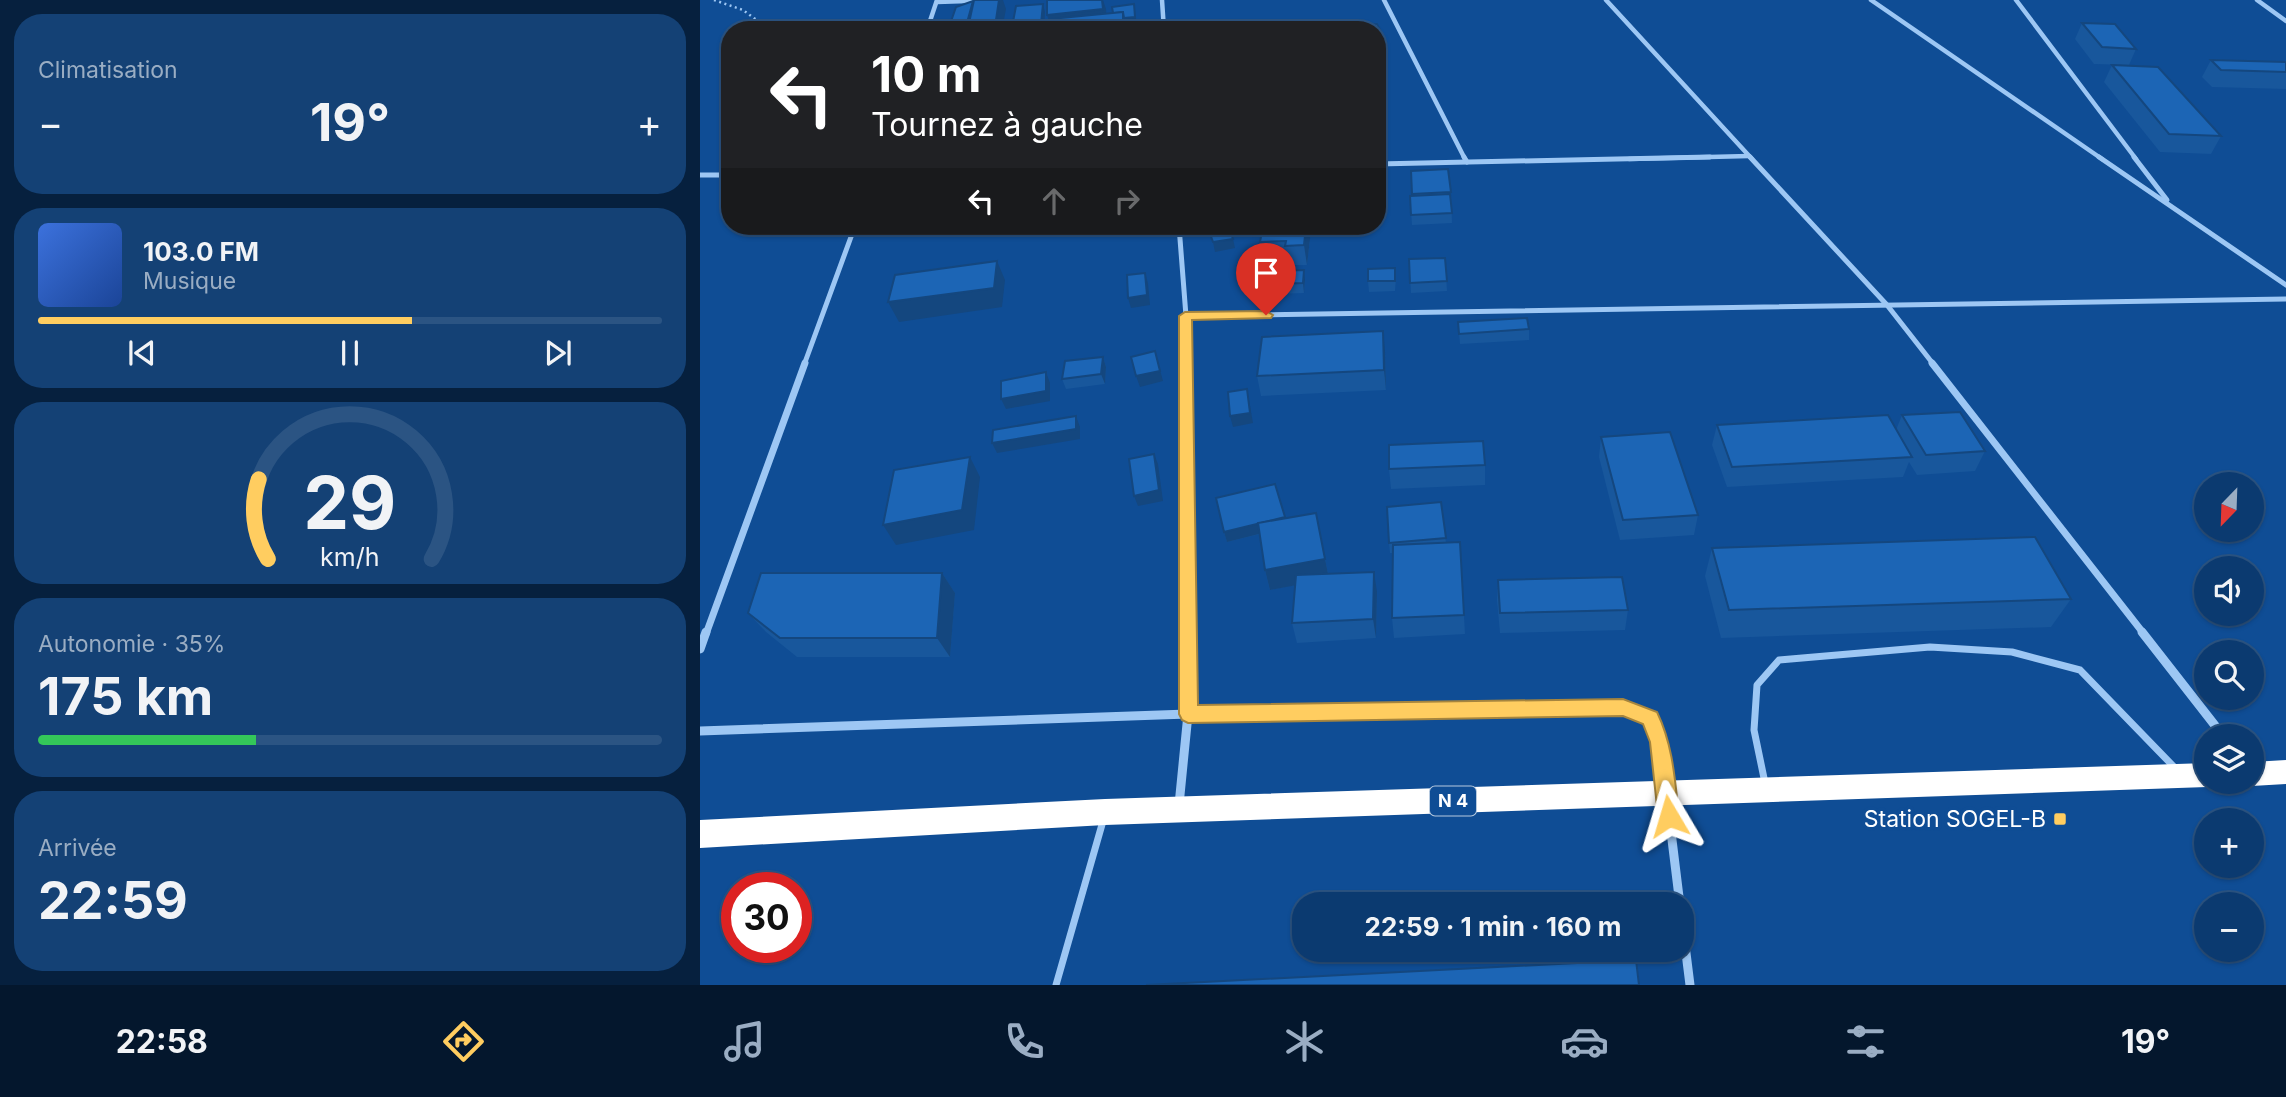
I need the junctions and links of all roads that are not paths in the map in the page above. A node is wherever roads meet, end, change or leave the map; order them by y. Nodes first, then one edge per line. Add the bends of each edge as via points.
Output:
1 (997, 0) edge
2 (1162, 0) edge
3 (1384, 0) edge
4 (1606, 0) edge
5 (1871, 0) edge
6 (2016, 0) edge
7 (2257, 0) edge
8 (937, 1) edge
9 (929, 21) edge
10 (1163, 21) edge
11 (2286, 21) edge
12 (1749, 156) junction
13 (1467, 162) junction
14 (1386, 164) edge
15 (700, 175) edge
16 (721, 175) edge
17 (2171, 206) junction
18 (852, 235) edge
19 (1180, 235) edge
20 (2286, 285) edge
21 (2286, 299) edge
22 (1887, 305) junction
23 (1185, 316) junction
24 (700, 649) edge
25 (1188, 714) junction
26 (2214, 724) edge
27 (700, 731) edge
28 (2286, 772) edge
29 (2264, 773) edge
30 (2194, 775) edge
31 (2194, 776) edge
32 (1766, 789) junction
33 (1666, 793) junction
34 (1179, 810) junction
35 (1105, 811) junction
36 (700, 835) edge
37 (1678, 892) edge
38 (1687, 962) edge
39 (1056, 985) edge
40 (1690, 985) edge

1 - 8 street
2 - 10 street
3 - 13 street
4 - 12 street
5 - 17 street
6 - 17 street
7 - 11 street
8 - 9 street
12 - 13 street
12 - 22 street
13 - 14 street
15 - 16 street
17 - 20 street
18 - 24 street
19 - 23 street
21 - 22 street
22 - 23 street
22 - 26 street
23 - 25 street
25 - 27 street
25 - 33 street via 1623,708 1650,718 1660,742
25 - 34 street
28 - 29 highway
30 - 32 lane via 2080,670 2012,652 1930,647 1779,660 1757,685 1754,730
31 - 32 highway, N 4
32 - 33 highway, N 4
33 - 34 highway, N 4
33 - 37 street
34 - 35 highway, N 4
35 - 36 highway, N 4
35 - 39 lane
38 - 40 street

